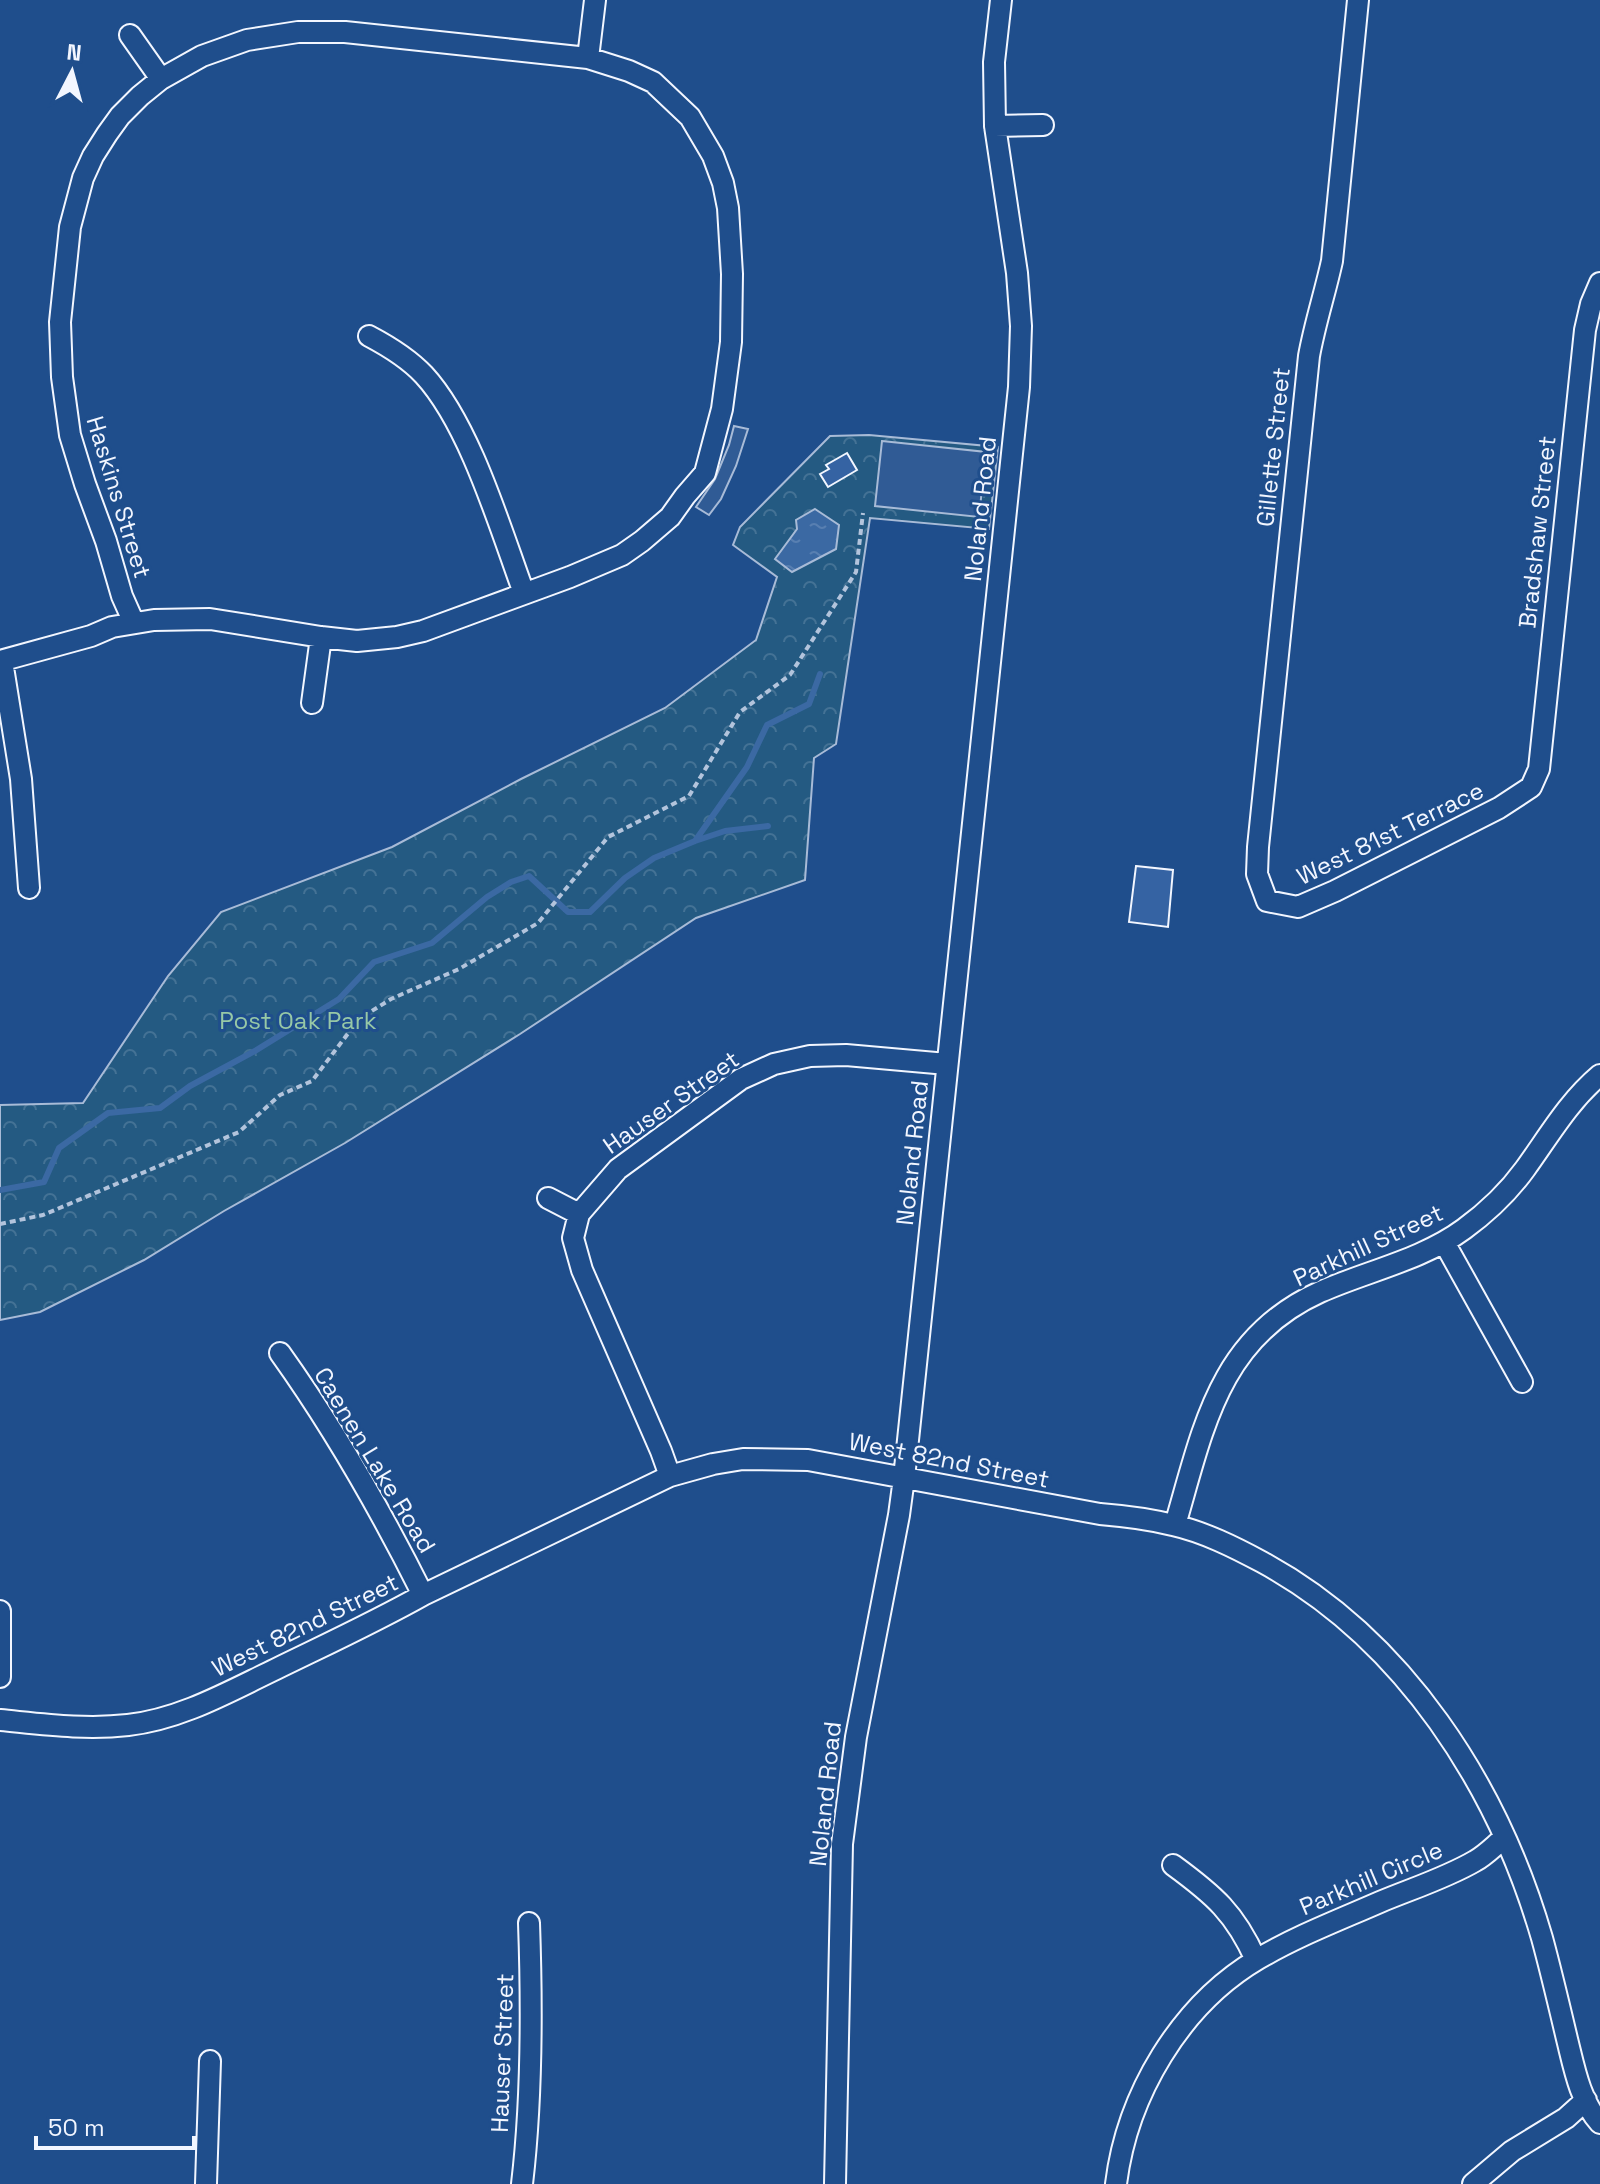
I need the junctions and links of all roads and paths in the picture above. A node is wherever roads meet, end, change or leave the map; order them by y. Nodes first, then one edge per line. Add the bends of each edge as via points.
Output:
1 (595, 0) edge
2 (1001, 0) edge
3 (1358, 0) edge
4 (130, 35) dead end
5 (588, 58) junction
6 (161, 79) junction
7 (1043, 125) dead end
8 (995, 126) junction
9 (1600, 283) edge
10 (369, 336) dead end
11 (863, 513) dead end
12 (524, 593) junction
13 (134, 623) junction
14 (321, 637) junction
15 (1, 661) edge
16 (312, 703) dead end
17 (1531, 787) joint
18 (29, 888) dead end
19 (1267, 901) joint
20 (947, 1064) junction
21 (1600, 1075) edge
22 (548, 1198) dead end
23 (579, 1214) junction
24 (0, 1224) edge
25 (1444, 1242) junction
26 (280, 1353) dead end
27 (1522, 1382) dead end
28 (670, 1476) junction
29 (904, 1478) junction
30 (1175, 1525) junction
31 (423, 1595) junction
32 (0, 1611) edge
33 (0, 1677) edge
34 (0, 1720) edge
35 (1504, 1838) junction
36 (1173, 1865) dead end
37 (529, 1923) dead end
38 (1256, 1960) junction
39 (210, 2061) dead end
40 (1586, 2100) junction
41 (1600, 2123) edge
42 (206, 2184) edge
43 (522, 2184) edge
44 (835, 2184) edge
45 (1116, 2184) edge
46 (1473, 2184) edge

1 - 5 street
2 - 8 street, Noland Road via 994,62
3 - 19 street, Gillette Street via 1332,261 1309,356 1258,847 1257,874
4 - 6 street
5 - 6 street, Haskins Street via 345,32 298,32 225,47
5 - 12 street via 653,82 690,117 713,156 728,208 731,342 722,409 705,473 670,517 622,555
6 - 13 street, Haskins Street via 120,116 83,178 70,227 60,322 70,435
7 - 8 street
8 - 20 street, Noland Road via 1017,273 1019,387
9 - 17 street, Bradshaw Street via 1585,330 1539,769
10 - 12 street via 423,374 439,394 483,483
11 - 24 path via 856,572 790,675 740,712 689,796 608,837 538,923 359,1019 312,1081 280,1095 239,1132 43,1215
12 - 14 street via 410,634 357,641
13 - 14 street via 210,619
13 - 15 street
14 - 16 street
15 - 18 street via 21,779
17 - 19 street, West 81st Terrace via 1499,808 1298,907
20 - 23 street, Hauser Street via 846,1055 774,1064 741,1079 618,1169
20 - 29 street, Noland Road
21 - 25 street, Parkhill Street via 1564,1112 1500,1197
22 - 23 street
23 - 28 street via 573,1238 582,1270
25 - 27 street
25 - 30 street, Parkhill Street via 1317,1293 1259,1333 1225,1378 1209,1410
26 - 31 street, Caenen Lake Road via 362,1479
28 - 29 street, West 82nd Street via 756,1459 808,1460
28 - 31 street, West 82nd Street
29 - 30 street, West 82nd Street
29 - 44 street, Noland Road via 856,1737 842,1844
30 - 35 street, West 82nd Street via 1284,1574 1371,1642 1445,1731 1480,1786
31 - 34 street, West 82nd Street via 172,1716 107,1727
32 - 33 street
35 - 38 street, Parkhill Circle via 1477,1860
35 - 40 street, West 82nd Street via 1530,1899
36 - 38 street via 1228,1911
37 - 43 street, Hauser Street
38 - 45 street, Parkhill Circle via 1198,2009 1166,2049 1143,2088 1127,2131
39 - 42 street
40 - 41 street, West 82nd Street
40 - 46 street

